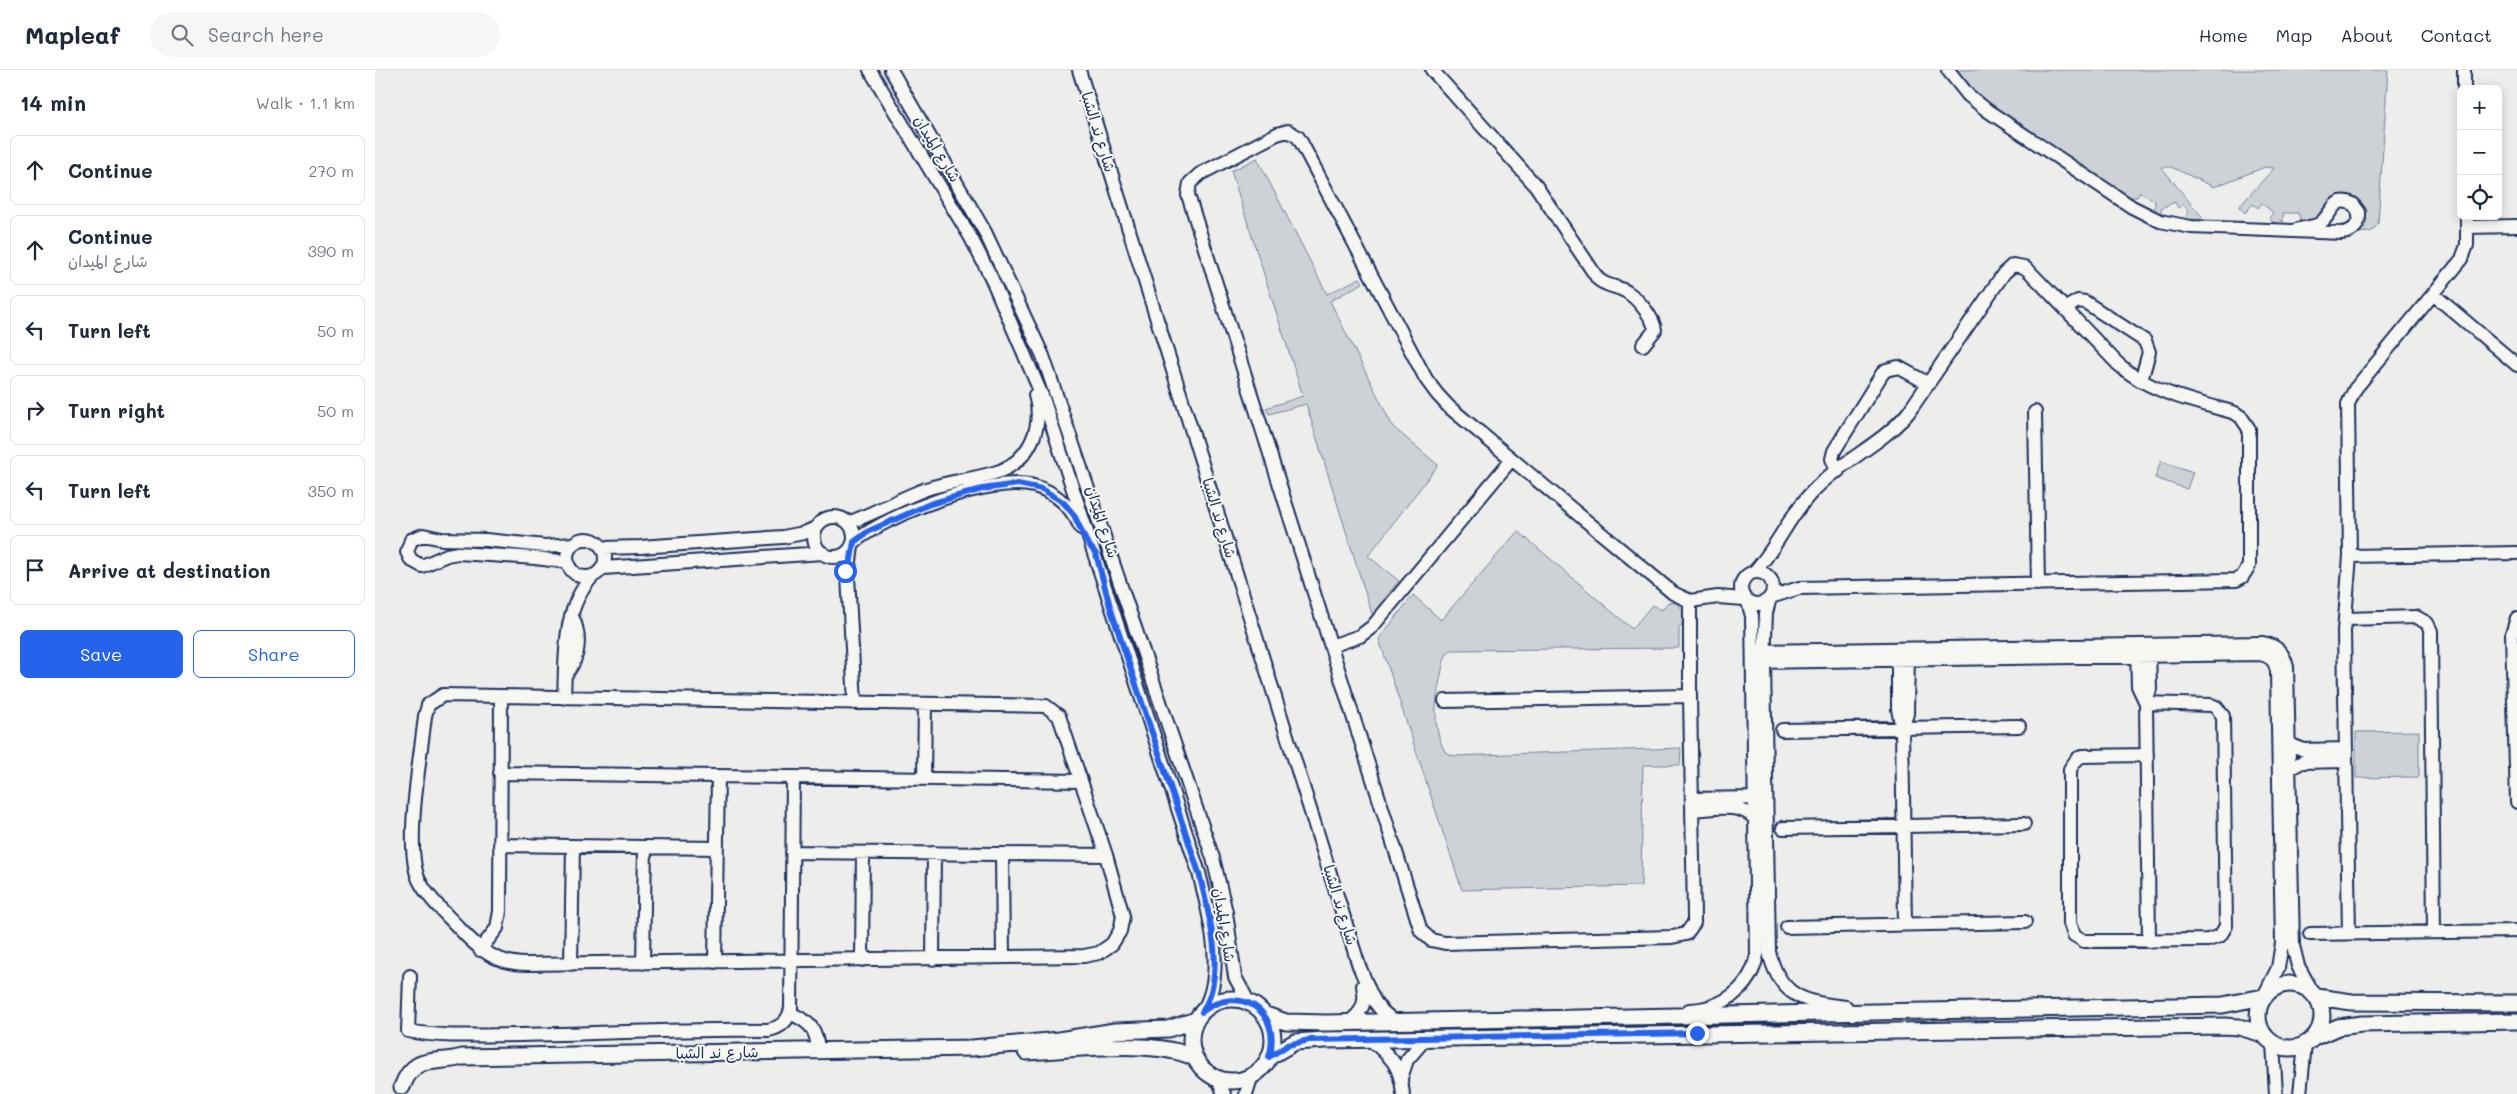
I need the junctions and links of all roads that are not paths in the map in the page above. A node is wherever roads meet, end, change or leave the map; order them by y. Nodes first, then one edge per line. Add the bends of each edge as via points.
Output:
1 (870, 70) edge
2 (891, 70) edge
3 (1079, 70) edge
4 (1432, 70) edge
5 (1948, 70) edge
6 (2464, 70) edge
7 (2464, 85) edge
8 (2467, 221) edge
9 (2517, 226) edge
10 (2296, 230) junction
11 (2433, 294) junction
12 (2066, 308) junction
13 (1643, 346) dead end
14 (1025, 354) junction
15 (2517, 365) edge
16 (2141, 381) junction
17 (1929, 384) junction
18 (2035, 412) dead end
19 (1511, 460) junction
20 (1838, 471) junction
21 (848, 523) junction
22 (816, 528) junction
23 (573, 544) junction
24 (853, 544) junction
25 (603, 548) junction
26 (1772, 550) junction
27 (2517, 553) edge
28 (1096, 554) junction
29 (827, 555) junction
30 (2350, 556) junction
31 (570, 567) junction
32 (598, 572) junction
33 (1754, 572) junction
34 (848, 576) junction
35 (1742, 580) junction
36 (1771, 581) junction
37 (2038, 584) junction
38 (1799, 588) junction
39 (1719, 597) junction
40 (1770, 598) junction
41 (575, 600) junction
42 (1690, 601) junction
43 (1746, 601) junction
44 (571, 615) junction
45 (2517, 618) edge
46 (2345, 619) junction
47 (2517, 630) edge
48 (2513, 644) junction
49 (1331, 646) junction
50 (2143, 650) junction
51 (1903, 654) junction
52 (1758, 657) junction
53 (565, 675) junction
54 (1689, 696) junction
55 (501, 697) junction
56 (564, 698) junction
57 (1445, 701) dead end
58 (855, 703) junction
59 (2145, 703) junction
60 (925, 704) junction
61 (2019, 726) dead end
62 (1902, 728) junction
63 (1783, 730) dead end
64 (2289, 744) junction
65 (2147, 755) junction
66 (2345, 755) junction
67 (2289, 769) junction
68 (501, 773) junction
69 (717, 776) junction
70 (793, 777) junction
71 (924, 779) junction
72 (1081, 781) junction
73 (1755, 798) junction
74 (2517, 802) edge
75 (1692, 804) junction
76 (1755, 818) junction
77 (2024, 824) dead end
78 (1904, 826) junction
79 (1783, 828) dead end
80 (500, 845) junction
81 (573, 846) junction
82 (645, 847) junction
83 (717, 848) junction
84 (1766, 850) junction
85 (792, 852) junction
86 (863, 853) junction
87 (934, 853) junction
88 (1002, 854) junction
89 (1106, 854) junction
90 (2025, 922) dead end
91 (1905, 924) junction
92 (1787, 927) dead end
93 (2517, 931) edge
94 (2434, 932) junction
95 (2349, 933) junction
96 (2310, 934) dead end
97 (2149, 941) junction
98 (480, 950) junction
99 (1003, 957) junction
100 (933, 958) junction
101 (790, 960) junction
102 (862, 960) junction
103 (715, 962) junction
104 (643, 963) junction
105 (571, 964) junction
106 (1359, 966) junction
107 (410, 976) dead end
108 (2315, 995) junction
109 (2264, 996) junction
110 (1249, 1003) junction
111 (2517, 1003) edge
112 (790, 1013) junction
113 (1867, 1013) junction
114 (1263, 1014) junction
115 (1199, 1016) junction
116 (1663, 1016) junction
117 (2517, 1021) edge
118 (1396, 1022) junction
119 (1347, 1023) junction
120 (1425, 1039) junction
121 (2268, 1039) junction
122 (1371, 1040) junction
123 (2309, 1041) junction
124 (972, 1048) junction
125 (818, 1051) junction
126 (1269, 1057) junction
127 (1195, 1058) junction
128 (1252, 1075) junction
129 (1218, 1078) junction
130 (1401, 1078) junction
131 (402, 1091) edge
132 (1224, 1094) edge
133 (1246, 1094) edge
134 (1403, 1094) edge
135 (2276, 1094) edge
136 (2300, 1094) edge

1 - 14 street, شارع الميدان via 971,238
2 - 110 street, شارع الميدان via 985,232 1047,365 1213,858 1226,912 1235,976
3 - 106 street, شارع ند الشبا
4 - 13 street via 1535,186 1598,280 1629,293 1652,320 1654,334
5 - 10 street via 1968,95 1988,111 2146,215 2191,227
6 - 7 street
8 - 9 street
8 - 11 street via 2467,245 2462,258
10 - 10 street via 2347,232 2357,225 2359,212 2353,204 2341,201 2320,223
11 - 15 street
11 - 30 street via 2350,399
12 - 16 street via 2118,364
12 - 16 street via 2078,301 2085,302 2145,341 2149,352
12 - 17 street via 2024,267 2008,268
14 - 21 street via 1038,415 1034,436 1018,459 1000,470 924,490
14 - 28 street, شارع الميدان
16 - 37 street via 2235,413 2246,422 2250,437 2249,560 2246,572 2236,580
17 - 20 street via 1902,421
17 - 20 street via 1898,367 1886,370 1834,450 1832,459
18 - 37 street
19 - 42 street via 1673,593
19 - 49 street via 1372,627 1360,636
19 - 49 street via 1431,387 1298,137 1289,131 1277,134 1194,178 1188,189 1189,201
20 - 26 street via 1805,500
21 - 22 street via 832,517 823,520
21 - 24 street via 853,530
22 - 25 street via 783,537
22 - 29 street via 815,542
23 - 25 street via 587,539
23 - 31 street via 568,552
23 - 31 street via 545,546 423,535 411,540 408,548 411,560 422,566 458,553 535,558
24 - 28 street via 869,531 930,504 982,489 1018,484 1042,489 1063,502
24 - 29 street via 841,556
24 - 34 street
25 - 32 street via 605,560
26 - 33 street
26 - 36 street
27 - 30 street
28 - 115 street, شارع الميدان via 1111,610 1204,894 1215,976 1211,995
29 - 32 street via 622,565
29 - 34 street
30 - 46 street
31 - 32 street via 580,576
31 - 41 street
32 - 41 street
33 - 35 street
33 - 36 street via 1763,573
34 - 58 street
35 - 39 street
35 - 43 street via 1740,590
36 - 38 street
36 - 40 street via 1773,590
37 - 38 street
38 - 40 street
39 - 42 street
39 - 43 street
40 - 43 street via 1759,604
40 - 52 street
41 - 44 street
42 - 54 street
43 - 52 street via 1752,616
44 - 53 street
44 - 53 street via 577,630 578,646
45 - 48 street via 2512,630
46 - 66 street
46 - 94 street via 2416,617 2425,620 2431,631
47 - 48 street
48 - 74 street
49 - 75 street via 1419,924 1431,940 1445,943 1686,934 1694,923 1695,915
50 - 51 street
50 - 59 street via 2150,689
50 - 64 street via 2262,644 2279,650 2287,667
50 - 109 street via 2259,654 2270,657 2277,667 2282,943 2278,968
51 - 52 street
51 - 62 street via 1898,709
52 - 73 street
52 - 84 street
53 - 56 street
54 - 57 street
54 - 75 street
55 - 56 street
55 - 68 street
55 - 98 street via 443,696 428,705 412,840 414,865 424,889
56 - 58 street
58 - 60 street
59 - 65 street
59 - 97 street via 2211,705 2223,716 2227,901 2226,926 2220,936 2208,940
60 - 71 street
60 - 72 street via 1051,708 1059,716
61 - 62 street
62 - 63 street
62 - 78 street
64 - 66 street via 2304,750
64 - 67 street
65 - 97 street
65 - 97 street via 2083,756 2069,769 2070,923 2074,935 2084,941
66 - 67 street via 2302,762
66 - 95 street
67 - 108 street via 2293,946 2298,966
68 - 69 street
68 - 80 street
69 - 70 street
69 - 83 street
70 - 71 street
70 - 85 street
71 - 72 street
72 - 89 street
73 - 75 street
73 - 76 street
73 - 84 street via 1761,803 1762,844
75 - 76 street via 1738,809
76 - 116 street via 1758,929 1753,970 1739,990 1720,1003
77 - 78 street
78 - 79 street
78 - 91 street
80 - 81 street
80 - 98 street via 499,920 492,936
81 - 82 street
81 - 105 street
82 - 83 street
82 - 104 street
83 - 103 street
84 - 113 street via 1768,944 1776,972 1786,986 1806,1000
85 - 86 street
85 - 101 street
86 - 87 street
86 - 102 street
87 - 88 street
87 - 100 street
88 - 89 street
88 - 99 street
89 - 99 street via 1123,916 1120,931 1112,944 1092,955
90 - 91 street
91 - 92 street
93 - 94 street
94 - 95 street
95 - 96 street
98 - 105 street via 497,960 512,963
99 - 100 street
100 - 102 street
101 - 102 street
101 - 103 street
101 - 112 street
103 - 104 street
104 - 105 street
106 - 118 street, شارع ند الشبا via 1373,1002 1384,1015
106 - 119 street, شارع ند الشبا via 1363,1006
107 - 112 street via 408,1031 432,1035 768,1030 784,1023
108 - 109 main road via 2306,988 2289,983 2272,988
108 - 111 main road via 2352,1002
108 - 123 main road via 2322,1018
109 - 113 main road via 2223,1005
109 - 121 main road via 2257,1012 2259,1028
110 - 114 main road
110 - 115 main road via 1237,999 1224,1000 1212,1004
112 - 125 street via 814,1028
113 - 116 main road
114 - 119 main road via 1286,1022
114 - 126 main road via 1272,1035
115 - 124 main road, شارع ند الشبا via 1168,1029 1115,1031
115 - 127 main road via 1191,1039
116 - 118 main road
117 - 123 main road via 2362,1024 2338,1027
118 - 119 main road
120 - 121 main road via 2224,1026 2239,1027
120 - 122 main road
120 - 130 street via 1407,1060
121 - 123 main road via 2289,1048
121 - 135 street
122 - 126 main road via 1302,1041 1288,1045
122 - 130 street via 1390,1055
123 - 136 street
124 - 125 main road, شارع ند الشبا
124 - 127 main road, شارع ند الشبا via 1008,1053 1158,1047 1177,1050
125 - 131 main road, شارع ند الشبا via 462,1057 416,1066 408,1074
126 - 128 main road
127 - 129 main road via 1209,1074
128 - 129 main road via 1236,1080
128 - 133 street
129 - 132 street
130 - 134 street

